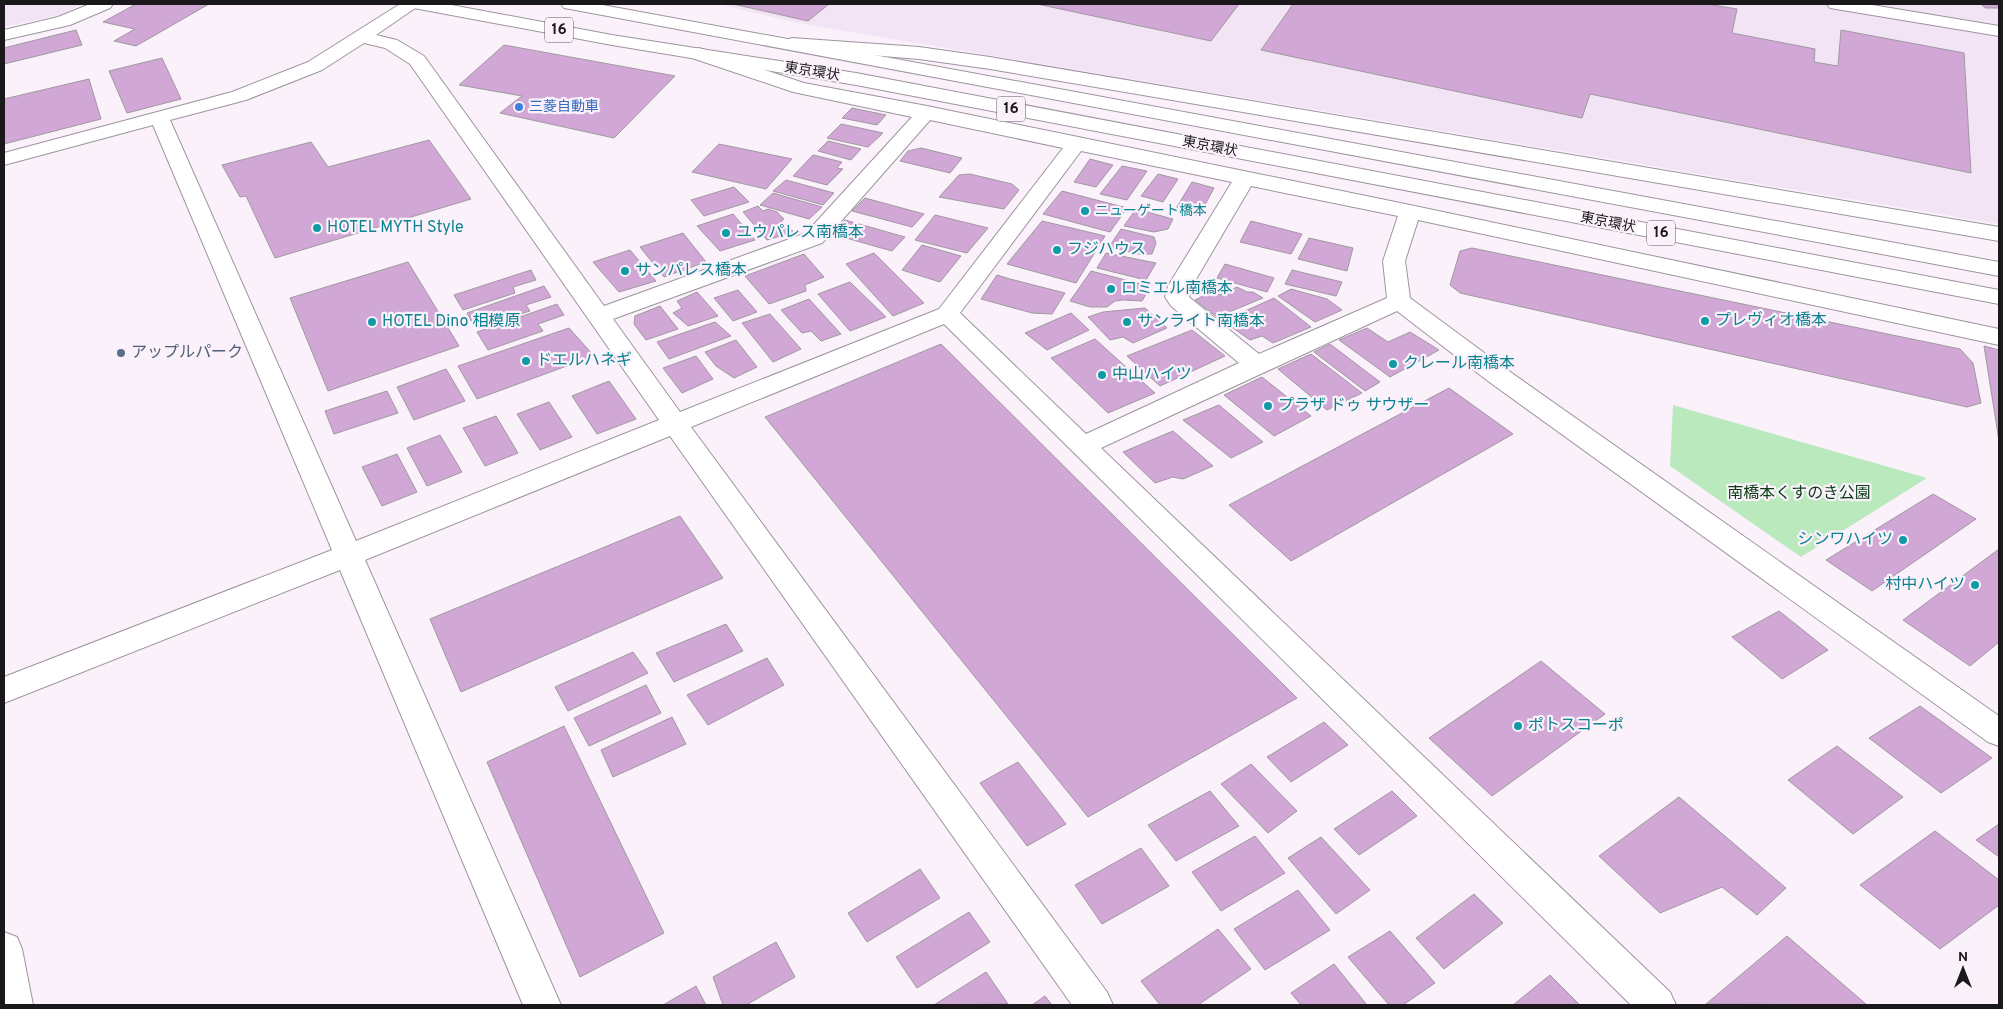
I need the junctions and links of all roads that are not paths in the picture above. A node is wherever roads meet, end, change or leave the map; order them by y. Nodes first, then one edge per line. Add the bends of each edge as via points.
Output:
1 (104, 4) edge
2 (412, 4) edge
3 (419, 4) edge
4 (570, 4) edge
5 (1836, 4) edge
6 (1999, 32) edge
7 (4, 35) edge
8 (363, 37) junction
9 (790, 44) junction
10 (698, 54) junction
11 (928, 112) junction
12 (159, 117) junction
13 (1077, 143) junction
14 (4, 159) edge
15 (1245, 178) junction
16 (1410, 212) junction
17 (1999, 234) edge
18 (1999, 269) edge
19 (1999, 298) edge
20 (1399, 301) junction
21 (947, 314) junction
22 (598, 316) junction
23 (1999, 336) edge
24 (1256, 365) junction
25 (674, 423) junction
26 (1082, 446) junction
27 (349, 555) junction
28 (4, 690) edge
29 (1999, 733) edge
30 (4, 949) edge
31 (14, 1005) edge
32 (542, 1005) edge
33 (1094, 1005) edge
34 (1657, 1005) edge

1 - 7 main road via 64,21
2 - 8 main road
3 - 10 main road, 東京環状 / 16
4 - 9 main road, 東京環状 / 16
5 - 6 main road
8 - 12 main road via 315,66 277,82 240,96
8 - 22 main road via 391,44 417,60
9 - 17 main road via 919,52 990,63
9 - 18 main road, 東京環状 / 16
10 - 11 main road via 800,88
10 - 19 main road, 東京環状 / 16 via 856,79
11 - 13 main road
11 - 22 main road via 816,236
12 - 14 main road
12 - 27 main road
13 - 15 main road
13 - 21 main road
15 - 16 main road
15 - 24 main road via 1176,297
16 - 20 main road via 1394,261
16 - 23 main road
20 - 24 main road
20 - 29 main road via 1497,375
21 - 25 main road
21 - 26 main road
22 - 25 main road
24 - 26 main road
25 - 27 main road
25 - 33 main road
26 - 34 main road
27 - 28 main road
27 - 32 main road
30 - 31 main road

